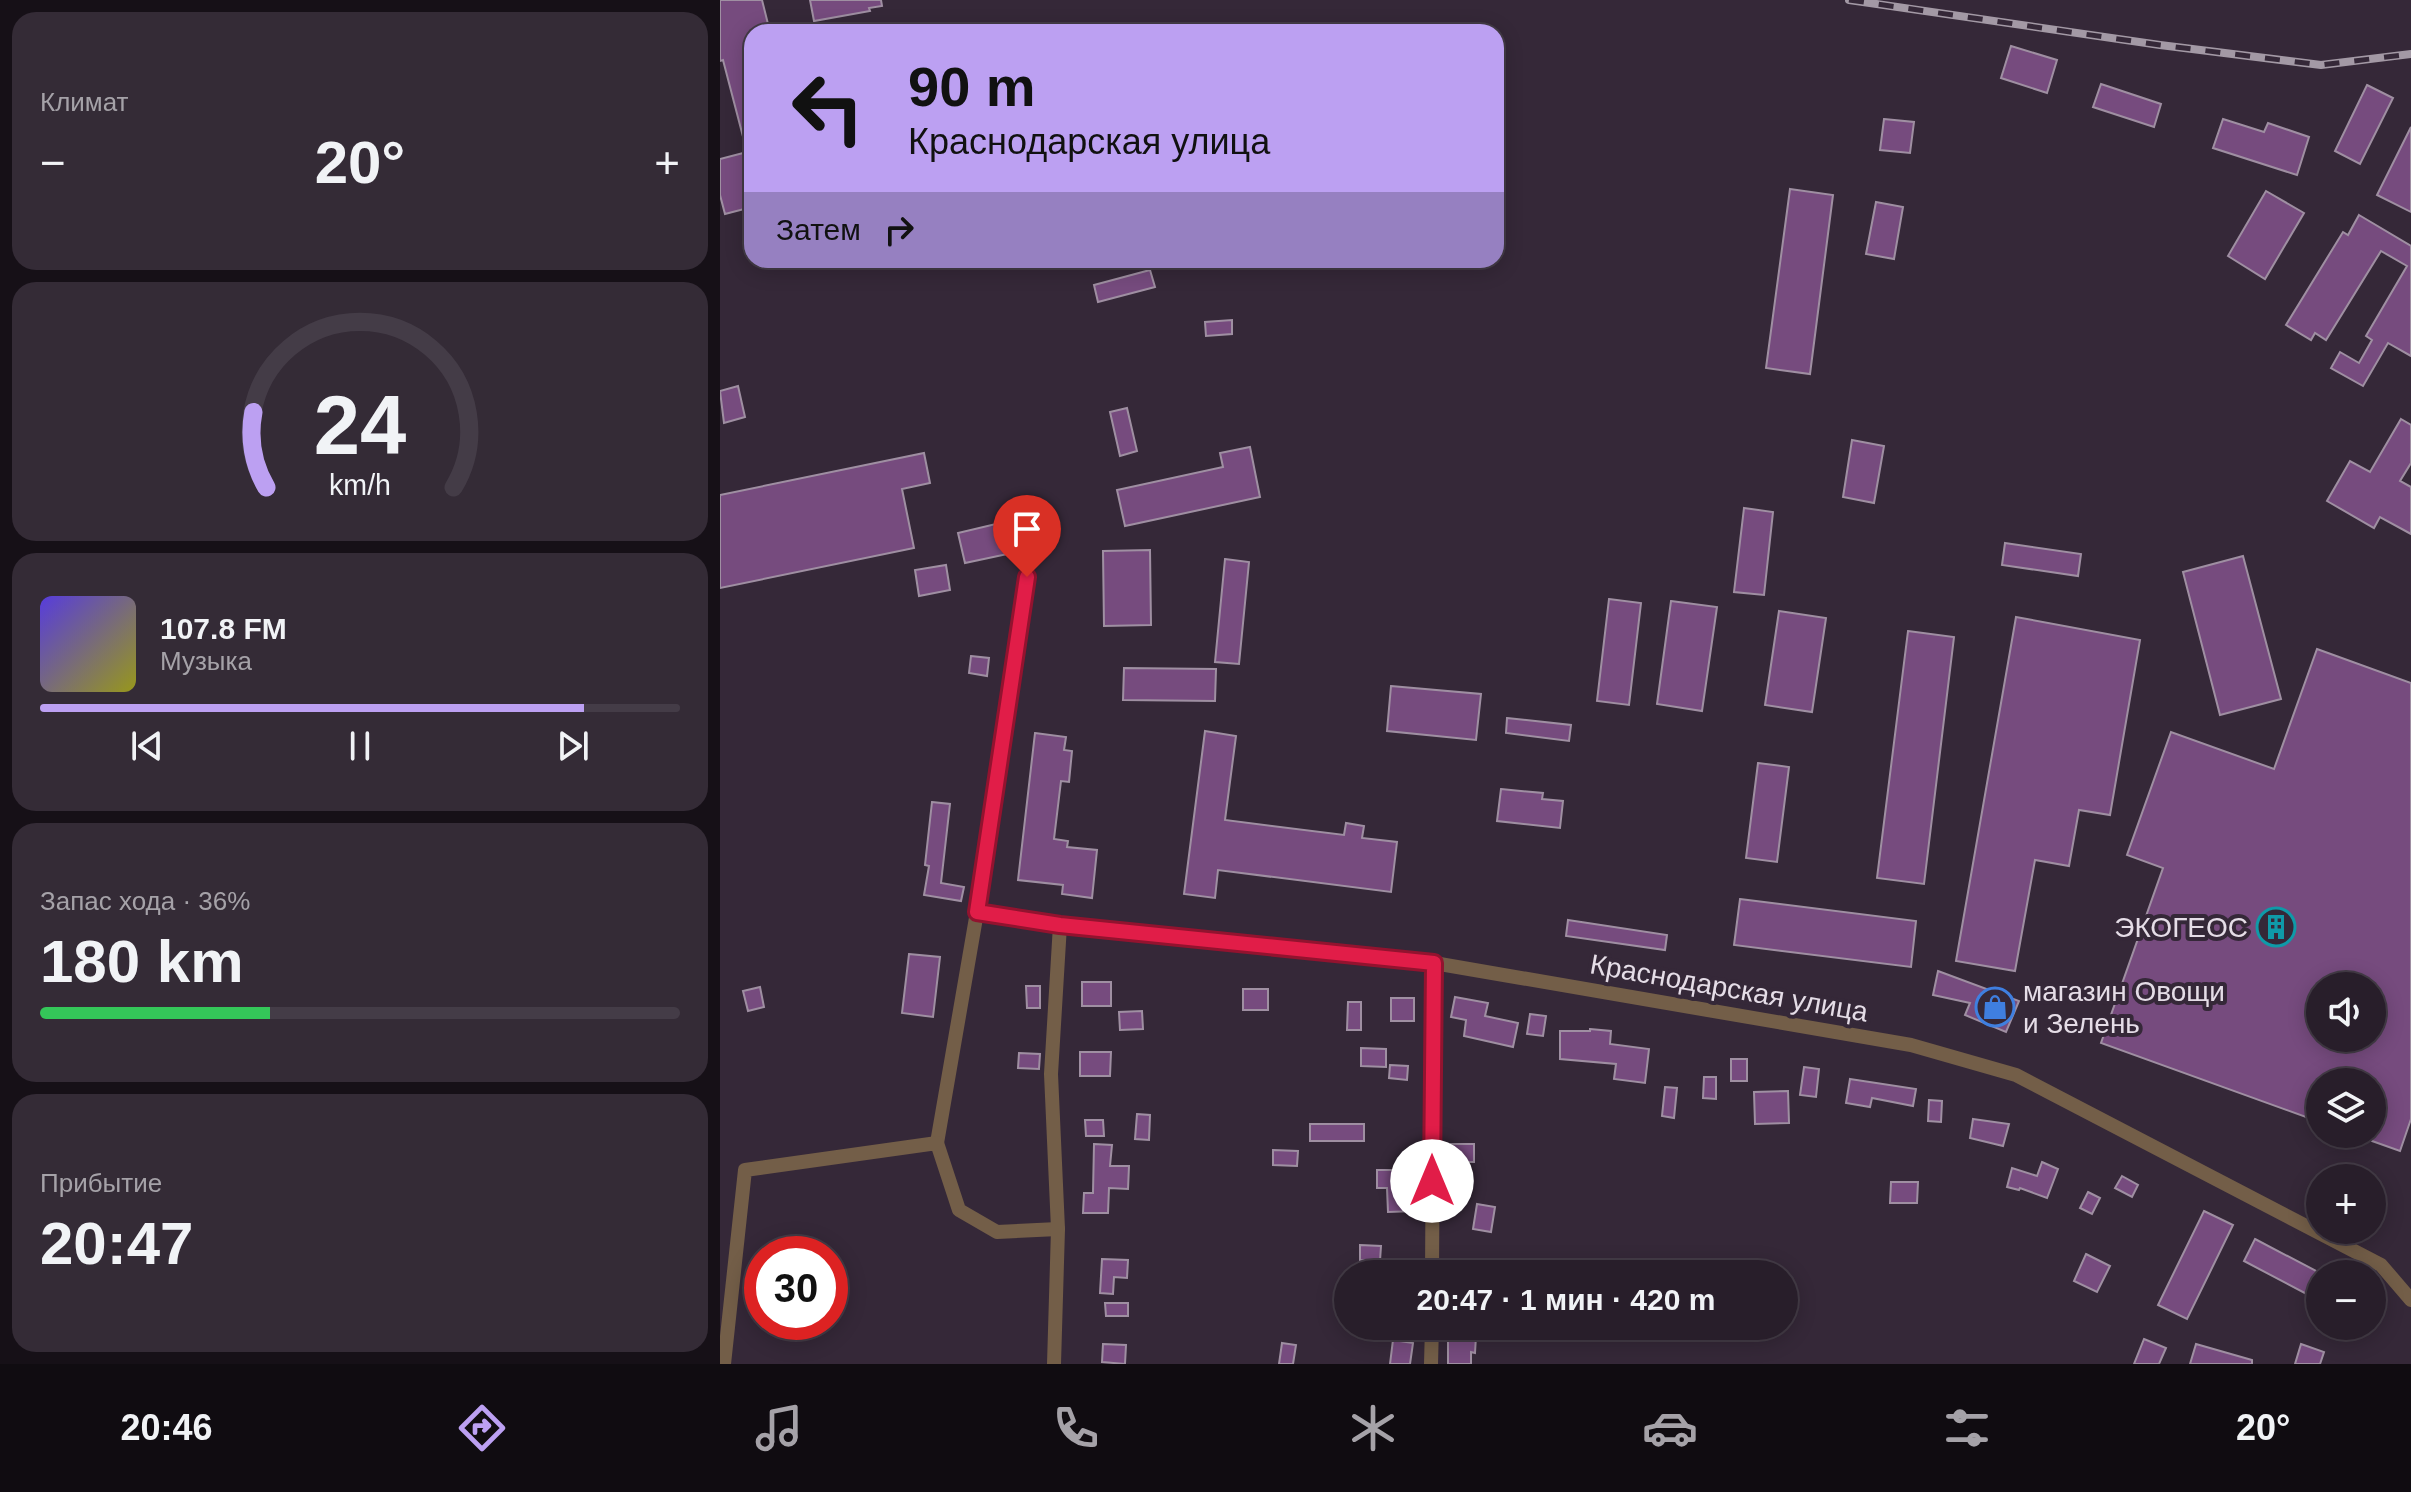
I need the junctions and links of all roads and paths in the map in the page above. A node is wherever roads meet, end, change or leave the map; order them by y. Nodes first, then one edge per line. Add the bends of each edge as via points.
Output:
1 (1027, 577) dead end
2 (977, 912) junction
3 (1060, 925) junction
4 (1434, 963) junction
5 (937, 1143) junction
6 (1058, 1229) junction
7 (1432, 1260) edge
8 (2411, 1300) edge
9 (1432, 1340) edge
10 (724, 1364) edge
11 (1054, 1364) edge
12 (1431, 1364) edge

1 - 2 street
2 - 3 street, Краснодарская улица
2 - 5 street
3 - 4 street, Краснодарская улица
3 - 6 street via 1051,1074
4 - 7 street
4 - 8 street, Краснодарская улица via 1911,1045 2016,1075 2381,1265
5 - 6 street via 959,1210 997,1232
5 - 10 street via 745,1170
6 - 11 street
9 - 12 street

